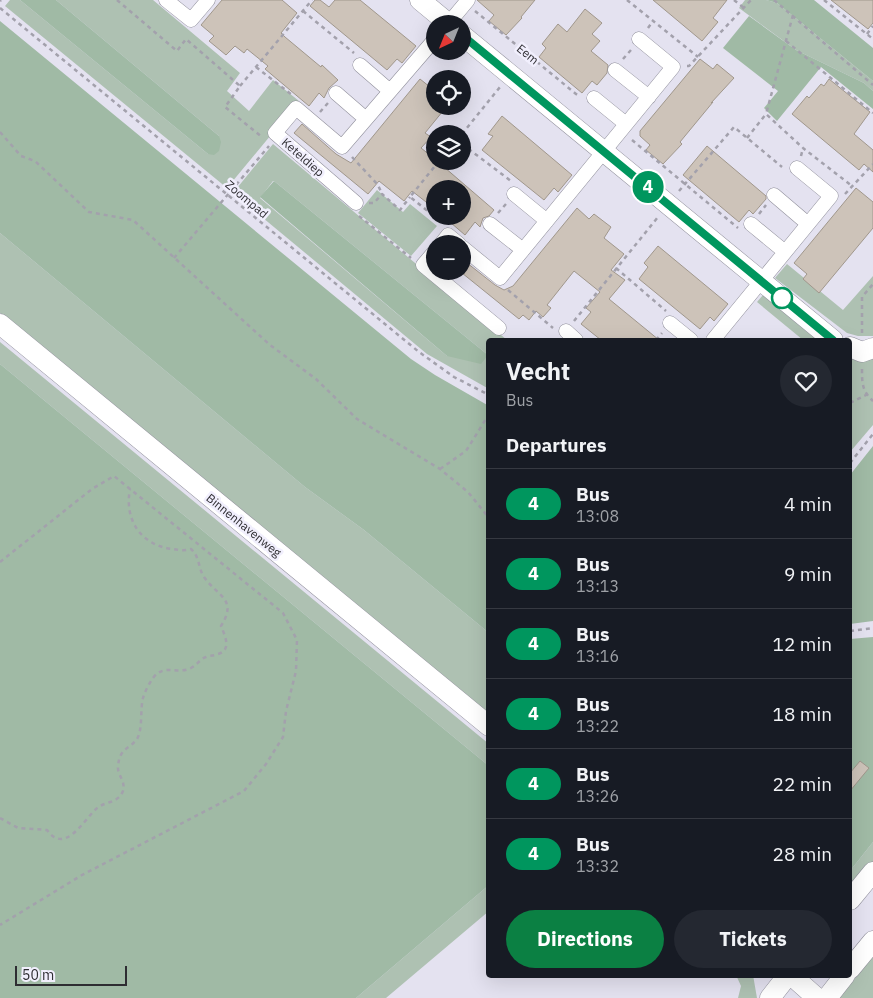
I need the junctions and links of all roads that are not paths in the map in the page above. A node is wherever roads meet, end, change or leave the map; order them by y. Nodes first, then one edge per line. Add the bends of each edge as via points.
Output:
1 (166, 0) edge
2 (208, 0) edge
3 (420, 0) edge
4 (467, 2) edge
5 (438, 15) edge
6 (459, 15) edge
7 (639, 40) road end
8 (471, 41) edge
9 (426, 49) edge
10 (360, 65) road end
11 (616, 70) road end
12 (390, 91) junction
13 (336, 93) road end
14 (649, 97) junction
15 (594, 98) road end
16 (366, 119) junction
17 (623, 128) junction
18 (604, 151) junction
19 (796, 168) road end
20 (514, 194) road end
21 (774, 196) road end
22 (356, 203) road end
23 (547, 221) junction
24 (490, 224) road end
25 (752, 224) road end
26 (808, 224) junction
27 (523, 250) junction
28 (785, 252) junction
29 (471, 254) edge
30 (441, 280) edge
31 (762, 281) junction
32 (670, 323) road end
33 (0, 324) edge
34 (499, 328) dead end
35 (689, 338) edge
36 (715, 338) edge
37 (831, 338) edge
38 (486, 724) edge
39 (873, 872) edge
40 (852, 898) edge
41 (873, 941) edge
42 (852, 967) edge
43 (787, 978) edge
44 (794, 978) edge
45 (843, 978) edge
46 (770, 998) edge
47 (817, 998) edge
48 (827, 998) edge

1 - 2 street via 191,20
3 - 5 street
4 - 6 street
7 - 14 street via 673,67
8 - 18 street
9 - 12 street
10 - 12 street
11 - 14 street
12 - 16 street
13 - 16 street
14 - 17 street
15 - 17 street
16 - 22 street, Keteldiep via 342,147 296,108 275,134
17 - 18 street
18 - 23 street
18 - 31 street
19 - 26 street via 831,196
20 - 23 street
21 - 26 street
23 - 27 street
24 - 27 street
25 - 28 street
26 - 28 street
27 - 29 street via 500,278
28 - 31 street
30 - 34 street
31 - 36 street
31 - 37 street
32 - 35 street
33 - 38 street, Binnenhavenweg
39 - 40 street
41 - 42 street
43 - 46 street
44 - 47 street
45 - 48 street

